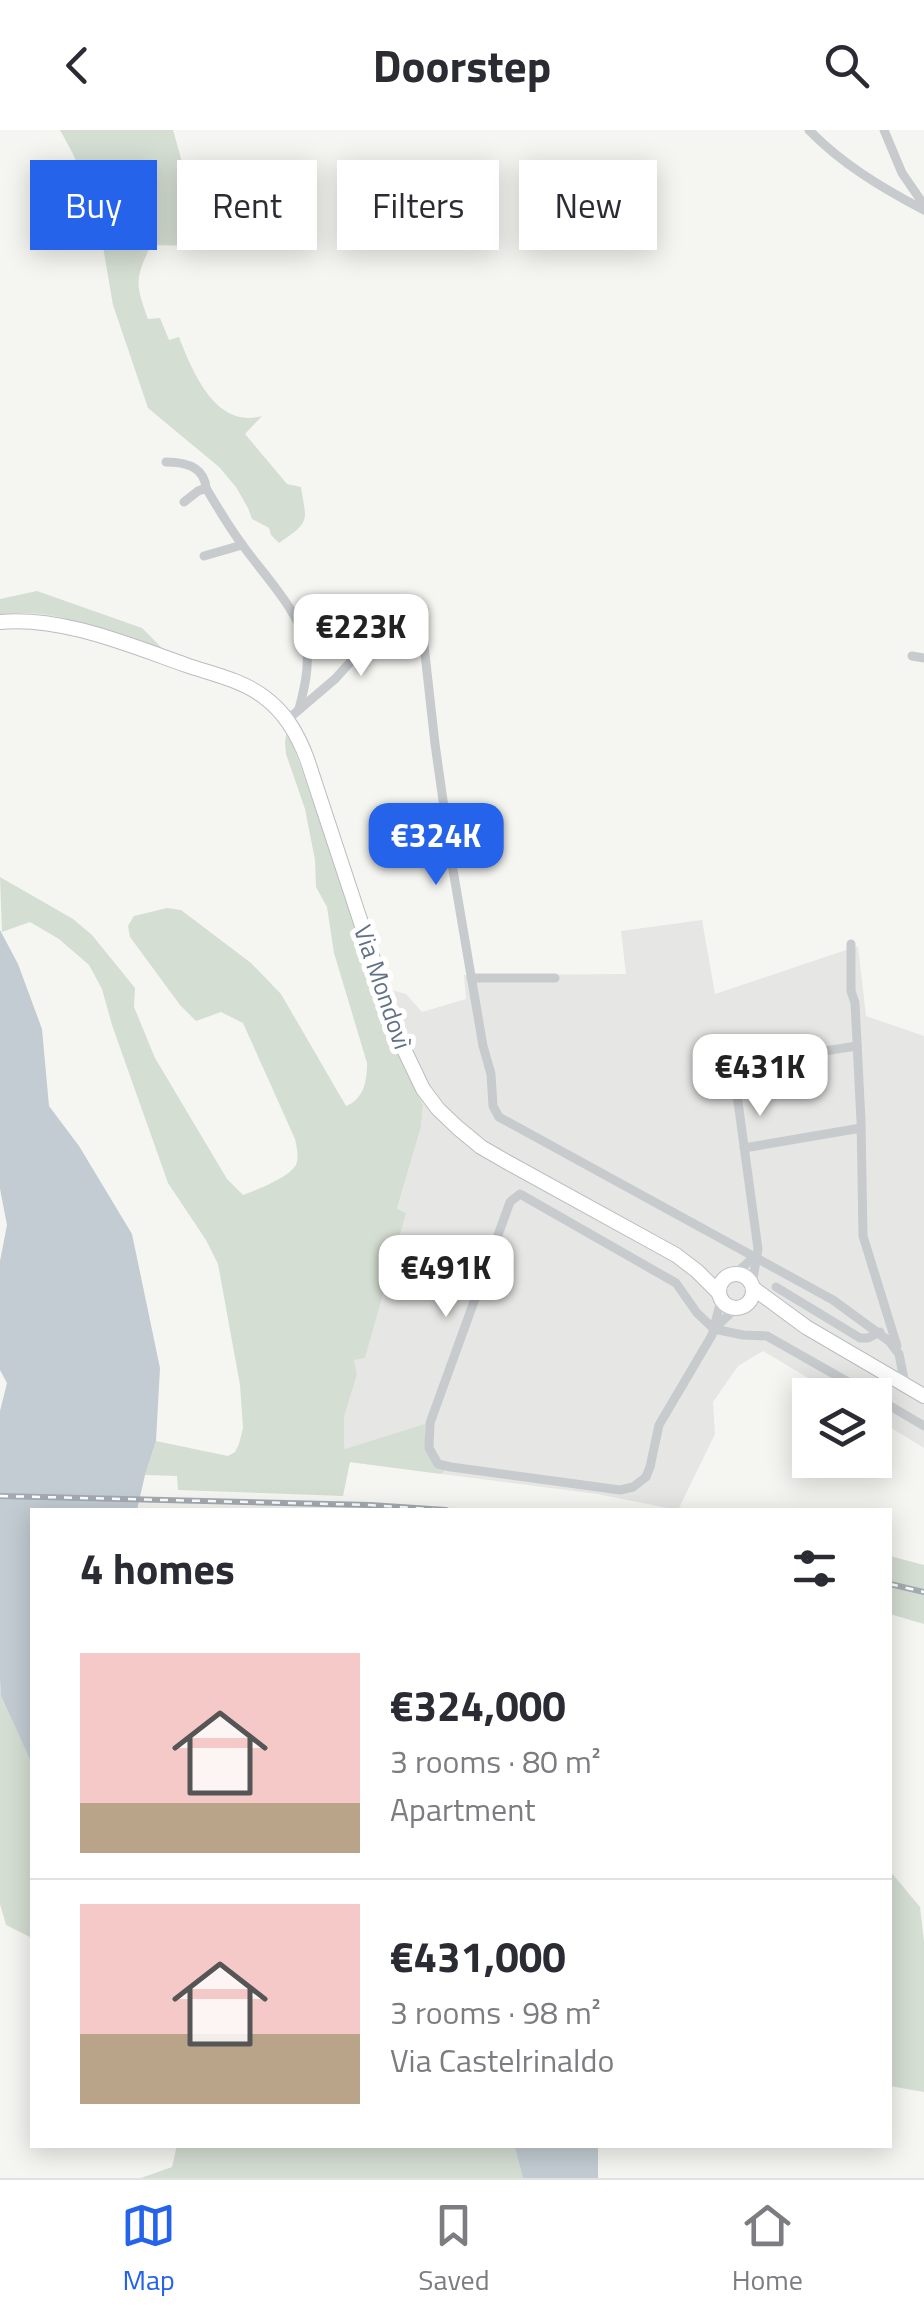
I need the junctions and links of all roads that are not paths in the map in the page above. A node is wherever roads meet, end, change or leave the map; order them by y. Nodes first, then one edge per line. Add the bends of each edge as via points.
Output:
1 (810, 130) edge
2 (884, 130) edge
3 (924, 207) edge
4 (166, 462) dead end
5 (206, 488) junction
6 (184, 502) dead end
7 (242, 545) junction
8 (204, 556) dead end
9 (0, 622) edge
10 (912, 656) dead end
11 (924, 658) edge
12 (293, 716) junction
13 (851, 944) dead end
14 (471, 978) junction
15 (555, 978) dead end
16 (857, 1046) junction
17 (861, 1128) junction
18 (744, 1148) junction
19 (676, 1256) junction
20 (755, 1256) junction
21 (732, 1275) junction
22 (752, 1286) junction
23 (776, 1287) dead end
24 (720, 1297) junction
25 (740, 1307) junction
26 (806, 1327) junction
27 (714, 1329) junction
28 (880, 1332) junction
29 (898, 1354) junction
30 (841, 1378) edge
31 (905, 1384) junction
32 (924, 1396) edge
33 (892, 1407) edge
34 (924, 1426) edge

1 - 3 street via 854,170
2 - 3 street
4 - 5 street via 198,469
5 - 6 street
5 - 7 street
7 - 8 street
7 - 12 street via 288,606 306,645 304,688
9 - 12 main road, Via Mondovì via 61,626 146,651 250,688
10 - 11 street
12 - 14 street via 400,607 424,610 433,729
12 - 19 main road, Via Mondovì via 400,1041 422,1088 482,1147
13 - 16 street
14 - 15 street
14 - 20 street via 499,1117
16 - 17 street
16 - 18 street via 733,1065
17 - 18 street
17 - 29 street via 864,1236
18 - 20 street
19 - 21 main road, Via Mondovì
19 - 24 main road, Via Mondovì
20 - 21 street
20 - 22 street
20 - 28 street
21 - 22 main road
21 - 24 main road via 721,1283
22 - 25 main road via 752,1298
22 - 26 main road
23 - 28 street via 860,1338
24 - 25 main road
24 - 27 street
25 - 26 main road
25 - 27 street
26 - 31 main road
27 - 27 street via 676,1283 520,1194 510,1202 430,1423 429,1448 438,1464 451,1467 633,1487 646,1477 659,1425
27 - 30 street via 767,1336
28 - 29 street
29 - 31 street
31 - 32 main road
33 - 34 street

